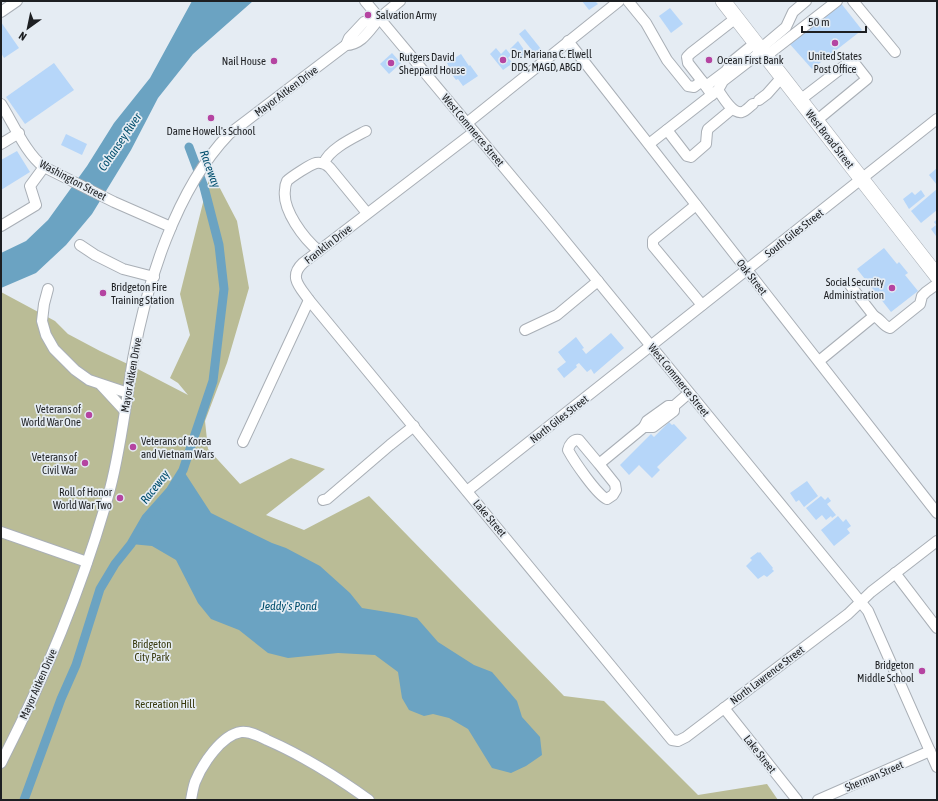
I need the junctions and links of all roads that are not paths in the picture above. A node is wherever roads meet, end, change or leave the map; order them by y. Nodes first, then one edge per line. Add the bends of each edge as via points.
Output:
1 (17, 1) edge
2 (364, 1) edge
3 (400, 1) edge
4 (620, 1) edge
5 (628, 1) edge
6 (723, 1) edge
7 (806, 1) edge
8 (837, 1) edge
9 (854, 1) edge
10 (1, 12) edge
11 (736, 18) junction
12 (380, 19) junction
13 (568, 41) junction
14 (761, 50) junction
15 (895, 52) dead end
16 (782, 76) junction
17 (710, 88) junction
18 (800, 100) junction
19 (1, 104) edge
20 (732, 109) junction
21 (937, 119) edge
22 (816, 121) junction
23 (467, 123) junction
24 (667, 130) junction
25 (366, 131) dead end
26 (474, 132) junction
27 (18, 133) junction
28 (1, 144) edge
29 (649, 144) junction
30 (324, 163) junction
31 (44, 167) junction
32 (861, 179) junction
33 (696, 205) junction
34 (367, 213) junction
35 (1, 226) edge
36 (171, 226) junction
37 (80, 245) dead end
38 (319, 251) junction
39 (747, 270) junction
40 (937, 276) edge
41 (154, 277) junction
42 (598, 281) junction
43 (937, 284) edge
44 (850, 285) dead end
45 (48, 289) dead end
46 (309, 300) junction
47 (702, 305) junction
48 (874, 316) junction
49 (525, 330) dead end
50 (651, 346) junction
51 (818, 361) junction
52 (101, 385) junction
53 (128, 393) junction
54 (689, 393) junction
55 (125, 411) junction
56 (414, 426) junction
57 (243, 442) dead end
58 (599, 464) junction
59 (467, 491) junction
60 (323, 500) dead end
61 (937, 513) edge
62 (1, 532) edge
63 (937, 541) edge
64 (87, 562) junction
65 (895, 573) junction
66 (861, 601) junction
67 (937, 628) edge
68 (724, 708) junction
69 (670, 738) joint
70 (930, 752) junction
71 (1, 763) edge
72 (937, 767) edge
73 (191, 800) edge
74 (370, 800) edge
75 (797, 800) edge
76 (818, 800) edge

1 - 10 street
2 - 12 street, West Commerce Street
3 - 12 street, Mayor Aitken Drive
4 - 13 street
5 - 17 street via 646,23 667,60 688,86
6 - 11 highway, West Broad Street
7 - 14 street via 793,12 786,27
8 - 14 street
9 - 15 street
11 - 14 highway, West Broad Street
11 - 17 street via 688,57 688,63
12 - 23 street, West Commerce Street
12 - 36 street, Mayor Aitken Drive via 371,31 354,45 346,45 229,134 202,168
13 - 23 street
13 - 29 street, Oak Street
14 - 16 highway, West Broad Street
14 - 17 street via 733,61
16 - 18 highway, West Broad Street
16 - 20 street via 767,94 742,112
17 - 20 street
17 - 24 street
18 - 22 highway, West Broad Street
18 - 22 street via 852,60 867,79
19 - 27 street, Washington Street
20 - 24 street via 708,129 706,144 691,158
21 - 32 street, South Giles Street
22 - 32 highway, West Broad Street
23 - 26 street, West Commerce Street
24 - 29 street
25 - 30 street via 333,151
26 - 34 street, Franklin Drive
26 - 42 street, West Commerce Street
27 - 28 street
27 - 31 street, Washington Street via 37,162
29 - 33 street, Oak Street
30 - 34 street
30 - 38 street via 315,163 303,170 287,182 285,189 285,203 294,222
31 - 35 street via 30,186 36,205
31 - 36 street, Washington Street via 114,202
32 - 39 street, South Giles Street
32 - 40 highway, West Broad Street
33 - 39 street, Oak Street
33 - 47 street via 652,240 653,246
34 - 38 street, Franklin Drive
36 - 41 street, Mayor Aitken Drive
37 - 41 street via 123,269
38 - 46 street, Franklin Drive via 299,267 295,276
39 - 47 street, South Giles Street
39 - 51 street, Oak Street
41 - 53 street, Mayor Aitken Drive via 133,358
42 - 49 street via 557,315
42 - 50 street, West Commerce Street
43 - 48 street via 926,292 920,304 890,328
44 - 48 street
45 - 52 street via 42,321 46,335 54,349 75,370
46 - 56 street, Lake Street
46 - 57 street
47 - 50 street, South Giles Street
48 - 51 street
50 - 54 street, West Commerce Street
50 - 59 street, North Giles Street
51 - 61 street, Oak Street
52 - 53 street
52 - 55 street
53 - 55 street, Mayor Aitken Drive
54 - 58 street via 674,406 668,406 663,414 647,421 644,427
54 - 66 street, West Commerce Street
55 - 64 street, Mayor Aitken Drive via 117,460
56 - 59 street, Lake Street
56 - 60 street
58 - 58 street via 579,440 568,447 573,460 599,493 607,499 616,490 615,484
59 - 69 street, Lake Street
62 - 64 street
63 - 65 street, North Lawrence Street
64 - 71 street, Mayor Aitken Drive via 54,648 19,729
65 - 66 street, North Lawrence Street
65 - 67 street
66 - 68 street, North Lawrence Street via 848,614
66 - 70 street, West Commerce Street via 868,611
68 - 69 street, North Lawrence Street via 681,740 675,741
68 - 75 street, Lake Street
70 - 72 street, West Commerce Street
70 - 76 street, Sherman Street
73 - 74 street via 196,782 217,747 231,736 242,732 254,734 307,759

